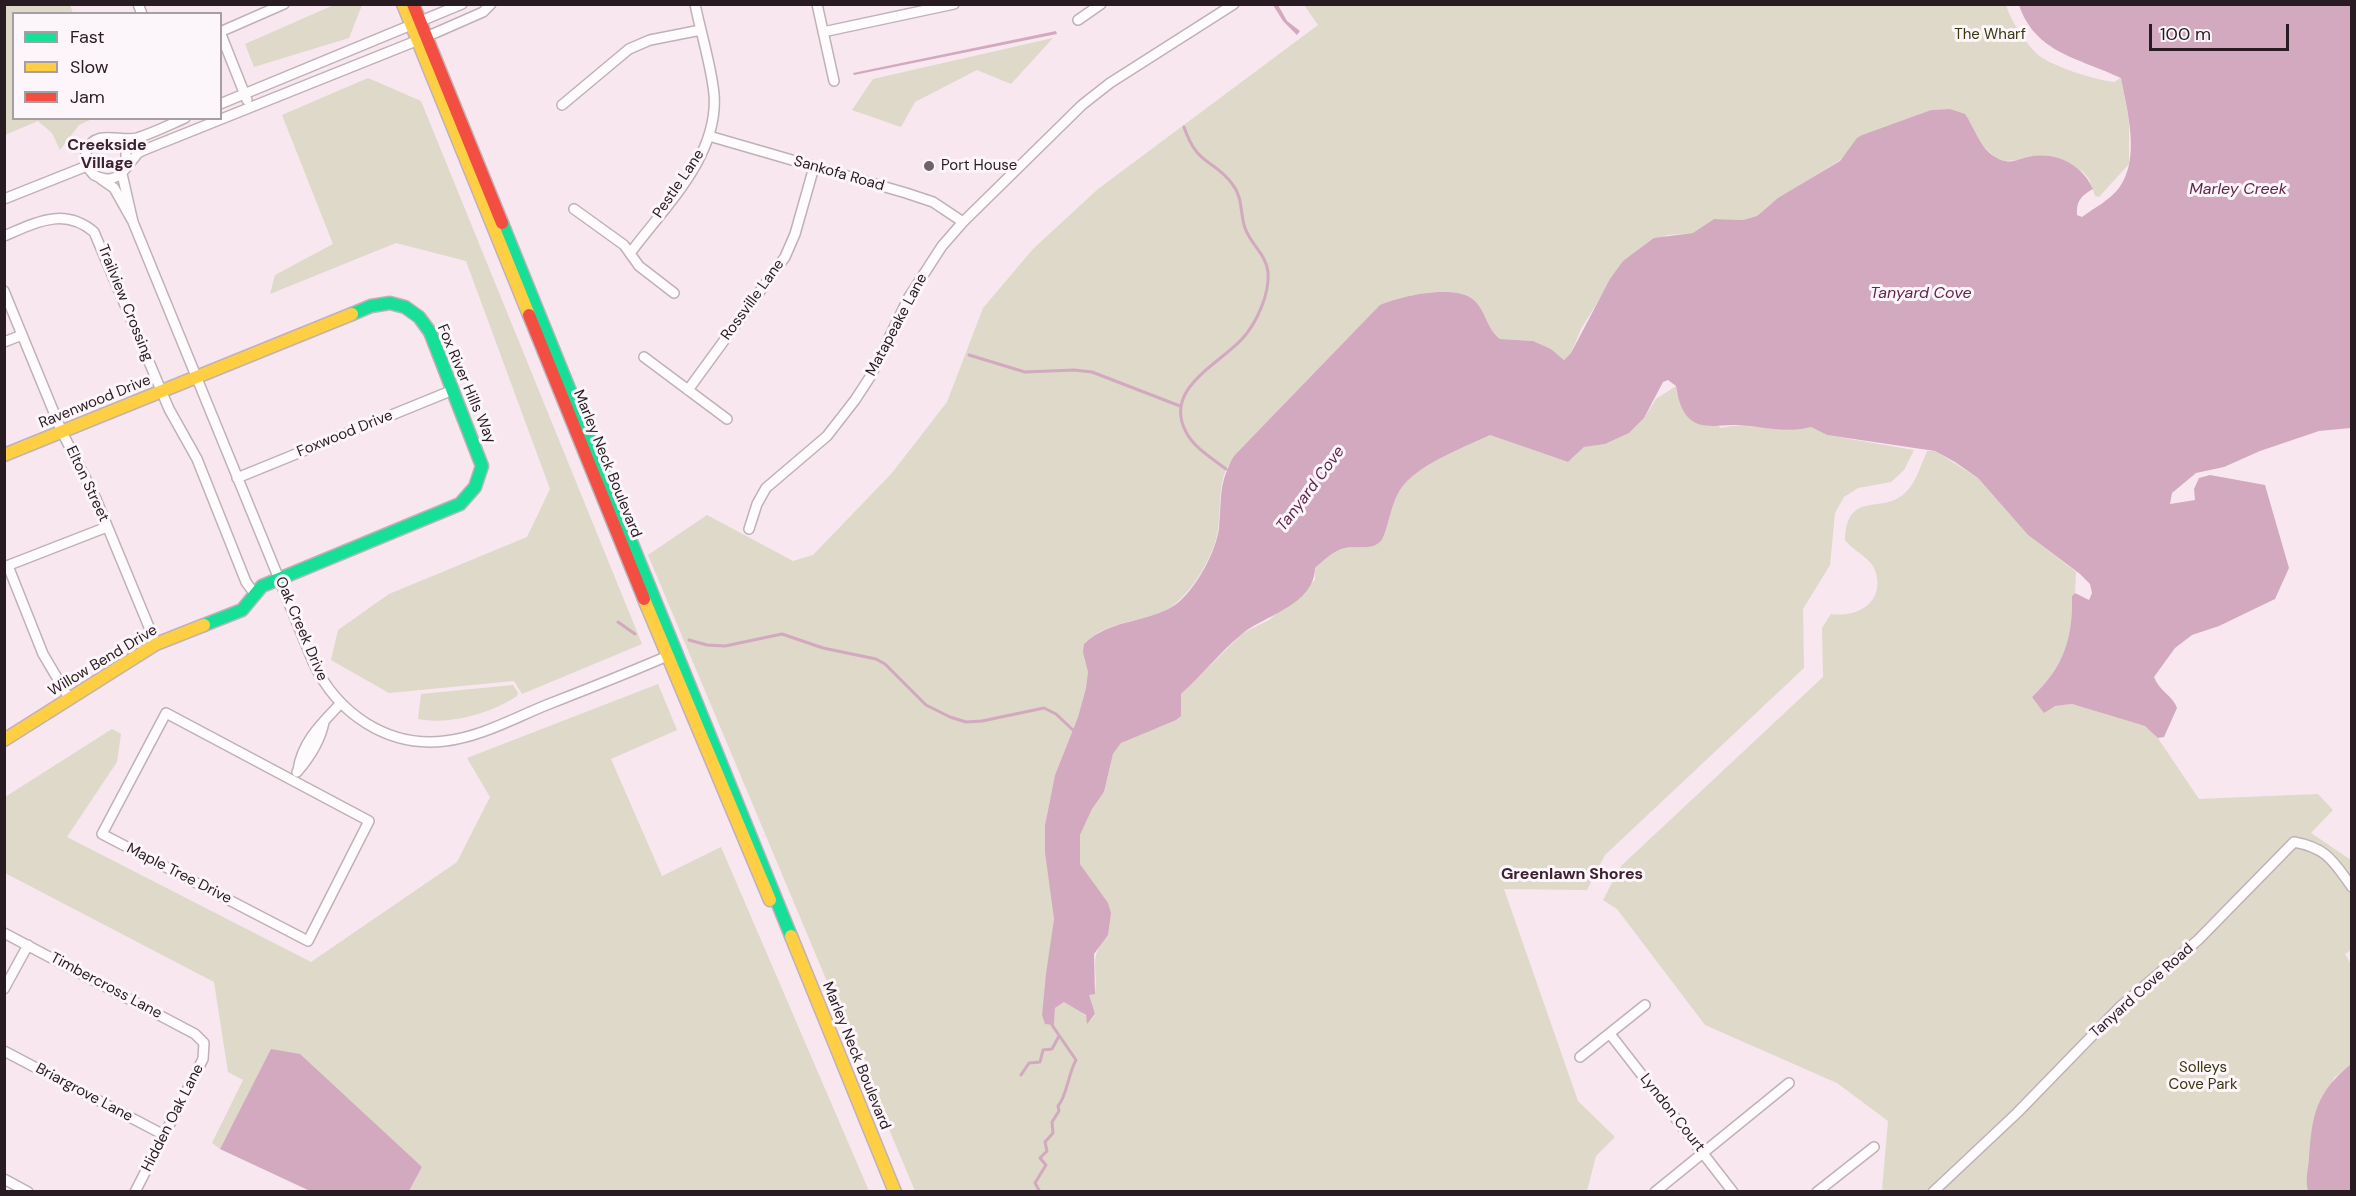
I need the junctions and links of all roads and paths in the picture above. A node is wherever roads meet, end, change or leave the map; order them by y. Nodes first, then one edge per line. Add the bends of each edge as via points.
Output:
1 (284, 4) edge
2 (403, 4) edge
3 (413, 4) edge
4 (462, 4) edge
5 (490, 4) edge
6 (695, 4) edge
7 (817, 4) edge
8 (954, 4) edge
9 (1101, 4) edge
10 (1234, 4) edge
11 (1078, 20) dead end
12 (415, 23) junction
13 (700, 30) junction
14 (222, 31) edge
15 (824, 32) junction
16 (222, 37) edge
17 (422, 38) junction
18 (834, 81) dead end
19 (244, 94) junction
20 (222, 103) edge
21 (562, 105) dead end
22 (250, 106) junction
23 (222, 118) edge
24 (180, 120) edge
25 (216, 120) edge
26 (709, 136) junction
27 (118, 140) junction
28 (87, 166) junction
29 (814, 167) junction
30 (124, 171) junction
31 (101, 179) junction
32 (4, 199) edge
33 (574, 209) dead end
34 (134, 222) junction
35 (963, 222) junction
36 (4, 236) edge
37 (631, 252) junction
38 (4, 291) edge
39 (674, 293) dead end
40 (22, 335) junction
41 (4, 342) edge
42 (644, 357) dead end
43 (197, 377) junction
44 (453, 390) junction
45 (688, 390) junction
46 (161, 392) junction
47 (727, 419) dead end
48 (62, 432) junction
49 (4, 455) edge
50 (237, 478) junction
51 (107, 527) junction
52 (748, 529) dead end
53 (6, 566) edge
54 (279, 579) junction
55 (254, 593) junction
56 (156, 644) junction
57 (673, 654) junction
58 (69, 698) junction
59 (340, 705) junction
60 (4, 740) edge
61 (292, 780) junction
62 (2352, 887) edge
63 (4, 933) edge
64 (28, 945) junction
65 (4, 989) edge
66 (1645, 1005) dead end
67 (1610, 1034) junction
68 (204, 1043) joint
69 (4, 1051) edge
70 (1580, 1057) dead end
71 (1790, 1083) dead end
72 (164, 1135) junction
73 (1874, 1147) dead end
74 (1702, 1152) junction
75 (4, 1179) edge
76 (28, 1191) edge
77 (135, 1191) edge
78 (895, 1191) edge
79 (1655, 1191) edge
80 (1733, 1191) edge
81 (1817, 1191) edge
82 (1933, 1191) edge

1 - 14 street
2 - 12 main road, Marley Neck Boulevard
3 - 12 main road, Marley Neck Boulevard
4 - 12 street
5 - 17 street via 483,12
6 - 13 street, Pestle Lane
7 - 15 street
8 - 15 street
9 - 11 street
10 - 35 street, Matapeake Lane via 1082,105
12 - 17 main road, Marley Neck Boulevard
12 - 19 street
13 - 21 street via 650,40 629,49
13 - 26 street, Pestle Lane via 714,94
15 - 18 street
16 - 19 street
17 - 22 street
17 - 57 main road, Marley Neck Boulevard
19 - 20 street
19 - 22 street
22 - 23 street
24 - 27 street via 142,136
25 - 30 street via 138,153
26 - 29 street, Sankofa Road
26 - 37 street, Pestle Lane via 698,162
27 - 28 street via 95,140 85,154
27 - 30 street via 126,149
28 - 31 street via 93,176
28 - 32 street
29 - 35 street, Sankofa Road via 933,202
29 - 45 street, Rossville Lane via 785,256
30 - 31 street via 109,180
30 - 34 street, Oak Creek Drive
31 - 34 street, Oak Creek Drive via 114,188
33 - 37 street
34 - 43 street, Oak Creek Drive
35 - 52 street, Matapeake Lane via 923,273 850,408 827,436 766,488
36 - 46 street, Trailview Crossing via 53,217 75,220 94,232
37 - 39 street via 639,266
38 - 40 street, Elton Street
40 - 41 street
40 - 48 street, Elton Street
42 - 45 street
43 - 44 main road, Fox River Hills Way via 389,302 407,307 422,320
43 - 46 main road, Ravenwood Drive
43 - 50 street, Oak Creek Drive
44 - 50 street, Foxwood Drive
44 - 54 main road, Fox River Hills Way via 482,466 468,497 449,510
45 - 47 street
46 - 48 main road, Ravenwood Drive
46 - 55 street, Trailview Crossing via 197,459 246,582
48 - 49 main road, Ravenwood Drive
48 - 51 street, Elton Street
50 - 54 street, Oak Creek Drive
51 - 53 street
51 - 56 street, Elton Street
53 - 58 street via 43,654
54 - 55 main road, Willow Bend Drive
54 - 59 street, Oak Creek Drive via 320,678
55 - 56 main road, Willow Bend Drive via 242,610
56 - 58 main road, Willow Bend Drive
57 - 59 street, Oak Creek Drive via 485,730 445,741 385,733
57 - 78 main road, Marley Neck Boulevard
58 - 60 main road, Willow Bend Drive
59 - 61 street via 314,730
61 - 61 street, Maple Tree Drive via 166,713 102,834 308,941 369,821
62 - 82 street, Tanyard Cove Road via 2331,857 2320,849 2294,842 2198,940 2121,1006 2018,1113
63 - 64 street, Timbercross Lane
64 - 65 street
64 - 68 street, Timbercross Lane via 195,1034
66 - 67 street
67 - 70 street
67 - 74 street, Lyndon Court
68 - 72 street, Hidden Oak Lane via 203,1059
69 - 72 street, Briargrove Lane
71 - 74 street
72 - 77 street, Hidden Oak Lane
73 - 81 street
74 - 79 street
74 - 80 street, Lyndon Court
75 - 76 street

